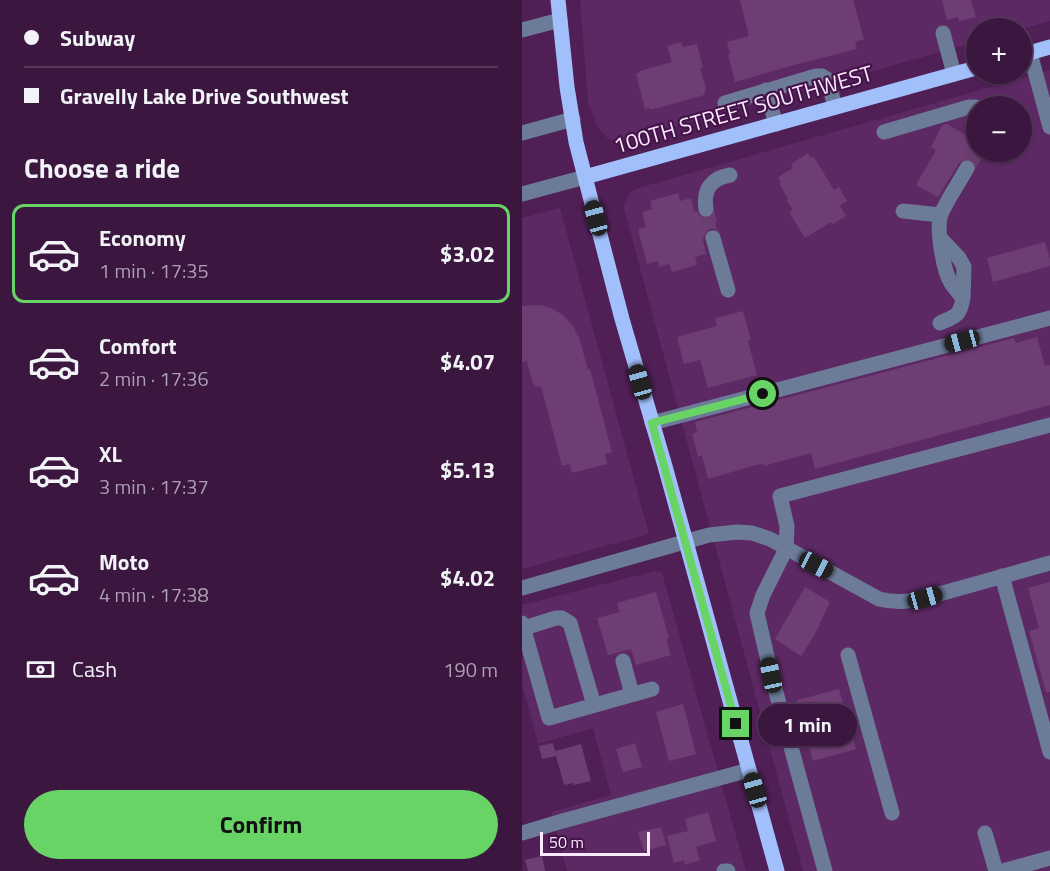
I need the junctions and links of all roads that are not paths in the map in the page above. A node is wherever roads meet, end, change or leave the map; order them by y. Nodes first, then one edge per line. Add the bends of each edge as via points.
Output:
1 (558, 0) edge
2 (560, 20) junction
3 (522, 30) edge
4 (943, 33) dead end
5 (1050, 47) edge
6 (1032, 52) edge
7 (966, 71) edge
8 (1032, 72) edge
9 (954, 74) junction
10 (766, 90) junction
11 (725, 103) dead end
12 (835, 107) junction
13 (966, 108) edge
14 (573, 119) junction
15 (776, 124) junction
16 (1050, 127) edge
17 (884, 132) dead end
18 (522, 133) edge
19 (967, 168) tunnel mouth
20 (730, 175) dead end
21 (585, 177) junction
22 (522, 192) edge
23 (706, 209) tunnel mouth
24 (903, 211) dead end
25 (940, 215) junction
26 (713, 238) tunnel mouth
27 (728, 290) dead end
28 (1050, 318) edge
29 (940, 323) dead end
30 (652, 423) junction
31 (1050, 425) edge
32 (685, 542) junction
33 (786, 549) junction
34 (1050, 563) edge
35 (1002, 576) junction
36 (522, 588) edge
37 (523, 626) edge
38 (848, 655) dead end
39 (623, 661) dead end
40 (652, 688) dead end
41 (632, 694) junction
42 (594, 705) junction
43 (1050, 752) edge
44 (749, 770) junction
45 (892, 813) dead end
46 (522, 833) edge
47 (985, 833) dead end
48 (1050, 858) edge
49 (777, 871) edge
50 (825, 871) edge
51 (996, 871) edge
52 (1003, 871) edge

1 - 2 main road
2 - 3 street
2 - 14 main road
4 - 9 street
5 - 6 main road
7 - 9 main road, 100TH STREET SOUTHWEST
8 - 16 street
9 - 12 main road, 100TH STREET SOUTHWEST
10 - 11 street
10 - 12 street via 822,76 828,80
10 - 15 street
12 - 15 main road, 100TH STREET SOUTHWEST
13 - 17 street
14 - 18 street
14 - 21 main road
15 - 21 main road, 100TH STREET SOUTHWEST
19 - 25 street
20 - 23 street via 712,182 706,190
21 - 22 street, 100TH STREET SOUTHWEST
21 - 30 main road
24 - 25 street
25 - 29 street via 943,261 950,281 963,298 956,316
26 - 27 street
28 - 30 street
30 - 32 main road
31 - 33 street via 780,496 787,526
32 - 33 street via 717,534 752,533
32 - 36 street
32 - 44 main road
33 - 35 street via 891,602 925,598
33 - 50 street via 757,613
34 - 35 street
35 - 43 street
37 - 42 street via 556,618 570,623
37 - 42 street via 549,718
38 - 45 street
39 - 41 street
40 - 41 street
41 - 42 street
44 - 46 street
44 - 49 main road
47 - 51 street
48 - 52 street

